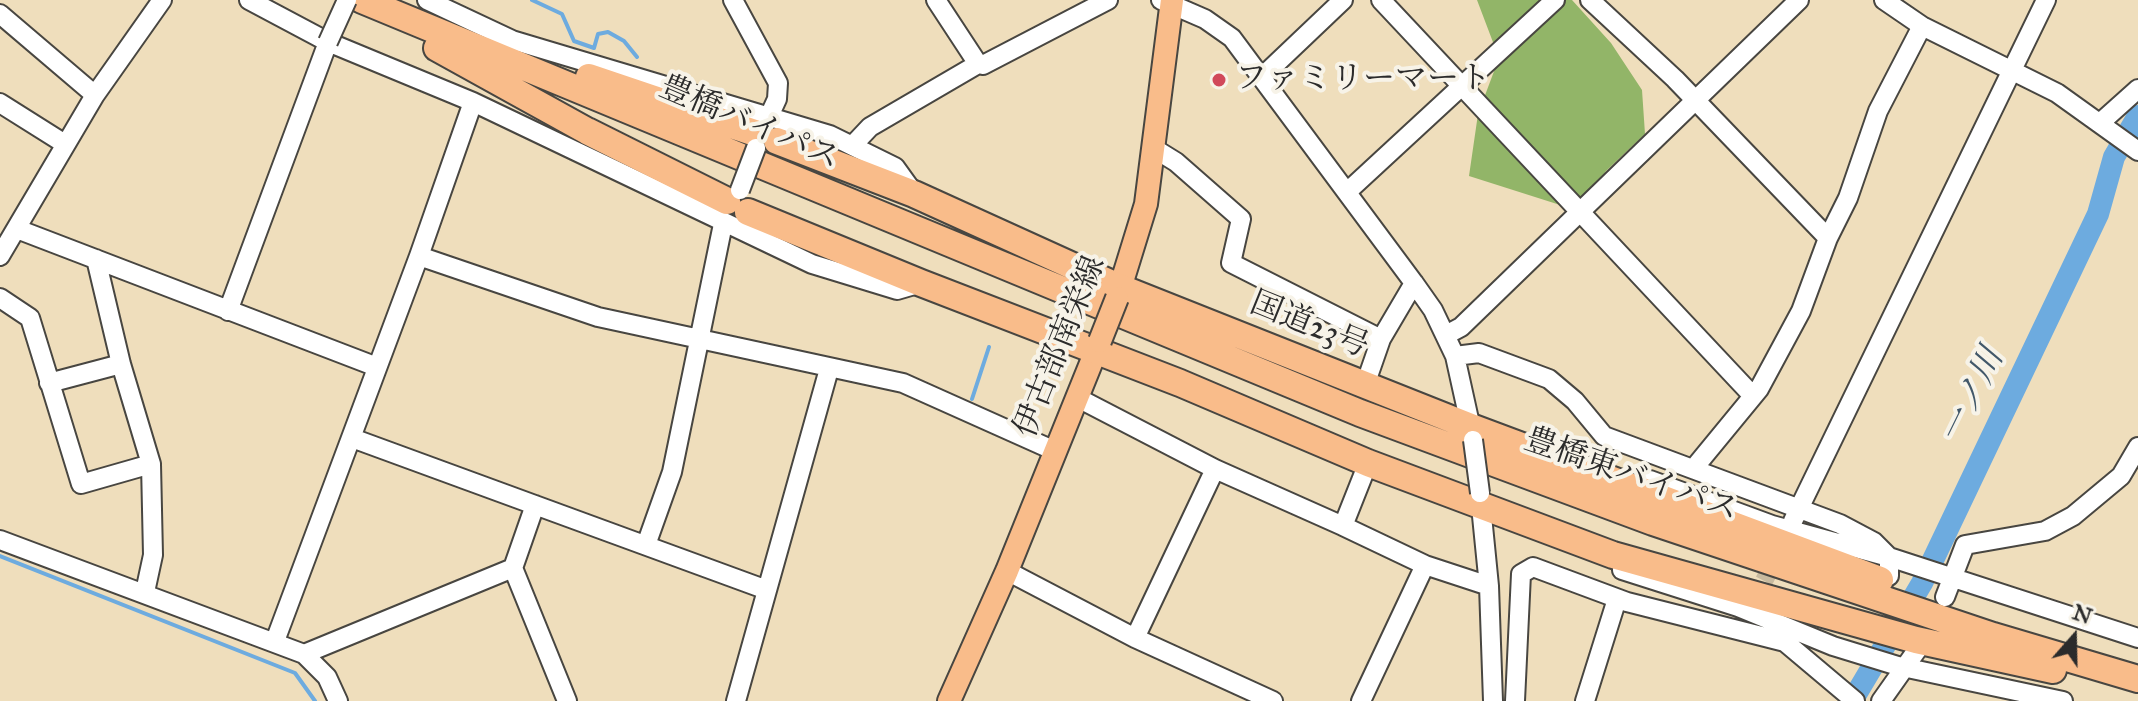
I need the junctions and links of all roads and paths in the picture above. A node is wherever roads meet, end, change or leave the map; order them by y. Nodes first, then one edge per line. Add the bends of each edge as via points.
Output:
1 (249, 0) edge
2 (346, 0) edge
3 (362, 0) edge
4 (427, 0) edge
5 (733, 0) edge
6 (936, 0) edge
7 (1108, 0) edge
8 (1343, 0) edge
9 (1381, 0) edge
10 (1555, 0) edge
11 (1590, 0) edge
12 (1799, 0) edge
13 (1884, 0) edge
14 (2046, 0) edge
15 (159, 1) edge
16 (1168, 2) edge
17 (0, 14) edge
18 (400, 15) junction
19 (1922, 26) junction
20 (328, 42) junction
21 (978, 64) junction
22 (2012, 69) junction
23 (1262, 77) junction
24 (1463, 85) junction
25 (2138, 89) edge
26 (95, 95) junction
27 (1695, 100) junction
28 (473, 102) junction
29 (0, 103) edge
30 (2102, 124) junction
31 (764, 134) junction
32 (65, 144) junction
33 (853, 145) junction
34 (1155, 149) junction
35 (2138, 151) edge
36 (1347, 192) junction
37 (914, 194) junction
38 (733, 210) junction
39 (1582, 210) junction
40 (9, 232) edge
41 (1828, 238) junction
42 (0, 256) edge
43 (419, 256) junction
44 (96, 259) junction
45 (1414, 283) junction
46 (0, 298) edge
47 (1116, 299) junction
48 (228, 311) junction
49 (1446, 335) junction
50 (1381, 339) junction
51 (699, 340) junction
52 (1098, 346) junction
53 (1455, 356) junction
54 (121, 364) junction
55 (377, 367) junction
56 (829, 369) junction
57 (49, 383) junction
58 (1365, 385) junction
59 (1753, 396) junction
60 (1076, 397) junction
61 (1472, 434) junction
62 (352, 438) junction
63 (2138, 447) edge
64 (1055, 451) junction
65 (1368, 463) junction
66 (151, 464) junction
67 (1694, 468) junction
68 (1215, 469) junction
69 (1481, 500) junction
70 (535, 505) junction
71 (1795, 514) junction
72 (1343, 526) junction
73 (0, 540) edge
74 (646, 545) junction
75 (1425, 565) junction
76 (513, 568) junction
77 (1007, 571) junction
78 (1891, 576) junction
79 (1949, 577) junction
80 (1489, 586) junction
81 (767, 590) junction
82 (145, 592) junction
83 (1617, 599) junction
84 (1937, 605) junction
85 (1135, 638) junction
86 (2138, 638) edge
87 (275, 641) junction
88 (1857, 641) junction
89 (1916, 645) junction
90 (304, 654) junction
91 (1903, 667) junction
92 (2138, 679) edge
93 (1834, 683) junction
94 (2138, 691) edge
95 (1248, 696) edge
96 (338, 701) edge
97 (567, 701) edge
98 (736, 701) edge
99 (949, 701) edge
100 (1273, 701) edge
101 (1361, 701) edge
102 (1493, 701) edge
103 (1515, 701) edge
104 (1585, 701) edge
105 (1855, 701) edge
106 (1881, 701) edge
107 (2063, 701) edge

1 - 20 street
2 - 20 street, bridge
2 - 38 highway
3 - 18 highway, 豊橋バイパス
4 - 31 street via 512,40
5 - 31 street via 778,83
6 - 21 street
7 - 21 street
8 - 23 street
9 - 24 street
10 - 24 street
11 - 27 street
12 - 27 street
13 - 19 street
14 - 22 street
15 - 26 street
16 - 23 street via 1220,27
16 - 34 main road, 伊古部南栄線
17 - 26 street
18 - 31 highway
18 - 47 highway, 豊橋バイパス
19 - 22 street
19 - 41 street via 1878,111
20 - 28 street
20 - 48 street
21 - 33 street via 870,127
22 - 30 street
22 - 71 street
23 - 36 street
24 - 36 street
24 - 39 street
25 - 30 street
26 - 32 street
27 - 39 street
27 - 41 street
28 - 38 street
28 - 43 street
29 - 32 street
30 - 35 street
31 - 33 street
31 - 37 highway
31 - 38 street, bridge
32 - 40 street
33 - 37 street via 895,167
34 - 47 main road, 伊古部南栄線 via 1146,204
34 - 50 street via 1241,219 1231,263
36 - 45 street
37 - 47 highway
38 - 51 street
38 - 52 highway
39 - 49 street via 1461,327
39 - 59 street
40 - 42 street
40 - 44 street
41 - 59 street via 1801,311
43 - 51 street via 598,317
43 - 55 street
44 - 48 street
44 - 54 street
45 - 49 street
45 - 50 street
46 - 57 street via 30,318
47 - 52 main road, 伊古部南栄線, bridge
47 - 58 highway, 国道23号
47 - 78 highway, 豊橋東バイパス via 1517,473
48 - 55 street
49 - 53 street
50 - 58 street
51 - 56 street
51 - 74 street via 672,472
52 - 60 main road, 伊古部南栄線
52 - 65 highway
53 - 61 street
53 - 67 street via 1479,353 1549,379 1604,436
54 - 57 street
54 - 66 street
55 - 62 street
56 - 64 street via 903,383
56 - 81 street
57 - 66 street via 81,484
58 - 61 highway, 国道23号
59 - 67 street
60 - 64 main road, 伊古部南栄線
60 - 68 street
61 - 69 street, bridge
61 - 78 highway, 国道23号
62 - 70 street
62 - 87 street
63 - 79 street via 2121,476 2073,516 2045,531 1965,545
64 - 77 main road, 伊古部南栄線
65 - 69 highway
65 - 72 street
66 - 82 street via 153,555
67 - 71 street
68 - 72 street
68 - 85 street
69 - 80 street
69 - 88 highway
70 - 74 street
70 - 76 street
71 - 78 street via 1874,542
72 - 75 street
73 - 82 street
74 - 81 street
75 - 80 street
75 - 101 street
76 - 90 street
76 - 97 street
77 - 85 street
77 - 99 main road, 伊古部南栄線
78 - 79 street
78 - 84 highway
79 - 84 street
79 - 86 street
80 - 102 street
81 - 98 street
82 - 87 street
83 - 93 street via 1742,626 1785,642
83 - 103 street via 1543,569 1525,569
83 - 104 street
84 - 92 highway via 1968,613 1993,636
85 - 95 street
87 - 90 street
88 - 89 highway
88 - 91 street
88 - 93 street
89 - 91 street
89 - 94 highway
90 - 96 street via 327,677
91 - 106 street
91 - 107 street
93 - 105 street
95 - 100 street

